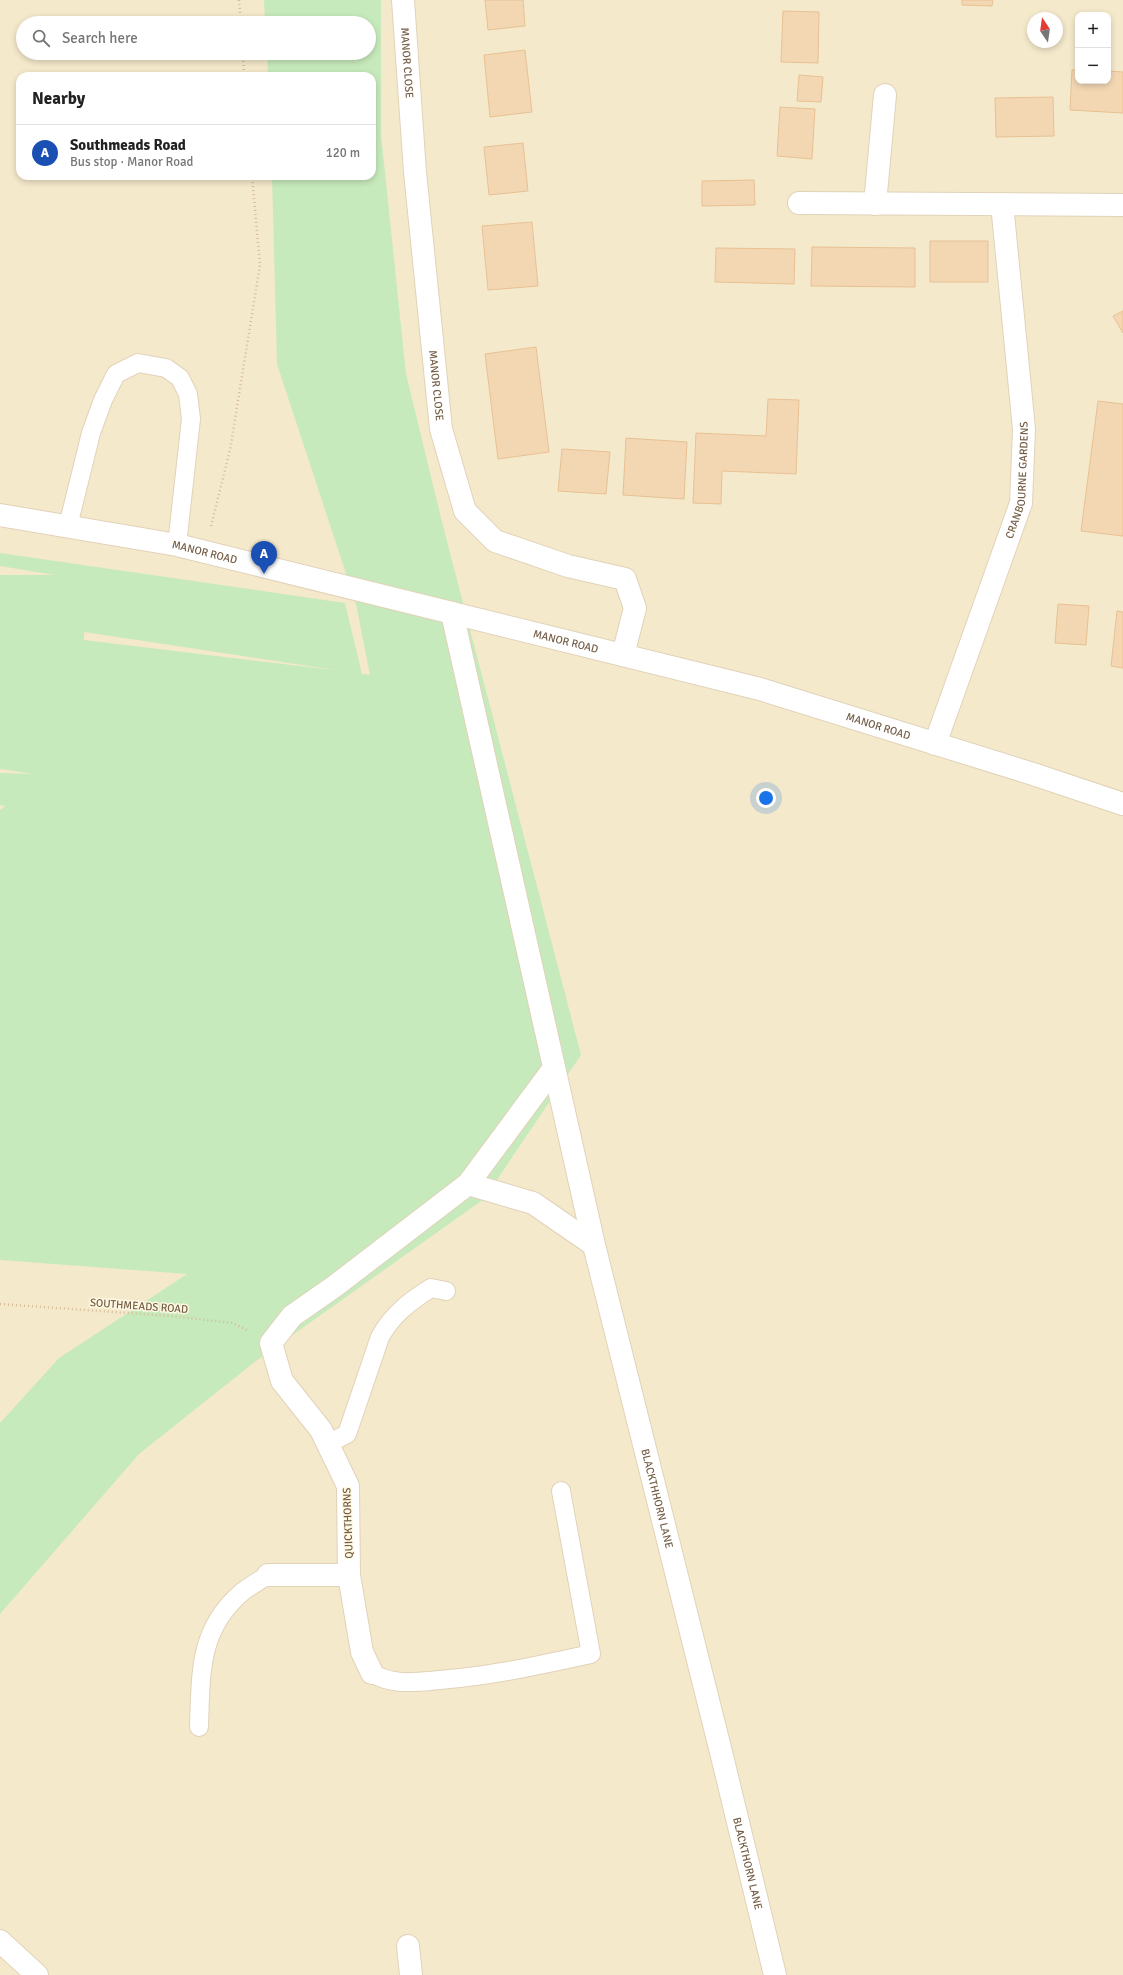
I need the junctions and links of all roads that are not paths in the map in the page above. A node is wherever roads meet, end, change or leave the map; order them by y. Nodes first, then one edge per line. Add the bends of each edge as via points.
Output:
1 (403, 0) edge
2 (885, 95) dead end
3 (799, 203) dead end
4 (874, 204) junction
5 (1002, 204) junction
6 (1123, 205) edge
7 (0, 515) edge
8 (68, 526) junction
9 (177, 545) junction
10 (452, 613) junction
11 (623, 655) junction
12 (935, 744) junction
13 (1123, 804) edge
14 (554, 1068) junction
15 (468, 1184) junction
16 (594, 1245) junction
17 (446, 1291) dead end
18 (328, 1444) junction
19 (561, 1491) dead end
20 (268, 1575) joint
21 (349, 1575) junction
22 (372, 1673) joint
23 (199, 1727) dead end
24 (722, 1752) joint
25 (0, 1942) edge
26 (408, 1946) dead end
27 (37, 1975) edge
28 (411, 1975) edge
29 (775, 1975) edge

1 - 11 street, MANOR CLOSE via 415,172 440,429 465,511 495,541 568,566 625,579 635,608
2 - 4 street
3 - 4 street
4 - 5 street
5 - 6 street
5 - 12 street, CRANBOURNE GARDENS via 1024,429 1021,503
7 - 8 street, MANOR ROAD
8 - 9 street, MANOR ROAD
8 - 9 lane via 91,433 103,400 116,374 138,363 166,368 180,378 188,394 191,419
9 - 10 street, MANOR ROAD
10 - 11 street, MANOR ROAD
10 - 14 street, BLACKTHHORN LANE
11 - 12 street, MANOR ROAD via 760,689
12 - 13 street, MANOR ROAD
14 - 15 street
14 - 16 street, BLACKTHHORN LANE
15 - 16 street via 533,1203
15 - 18 street, QUICKTHORNS via 292,1316 271,1343 282,1382 321,1430
16 - 24 street, BLACKTHHORN LANE
17 - 18 lane via 431,1288 400,1310 387,1325 380,1337 347,1434
18 - 21 street, QUICKTHORNS via 348,1486
19 - 22 lane via 591,1654 476,1678 392,1682
20 - 21 street
20 - 23 lane via 240,1593 208,1636 201,1664
21 - 22 street, QUICKTHORNS via 362,1652
24 - 29 street, BLACKTHORN LANE
25 - 27 street
26 - 28 street

